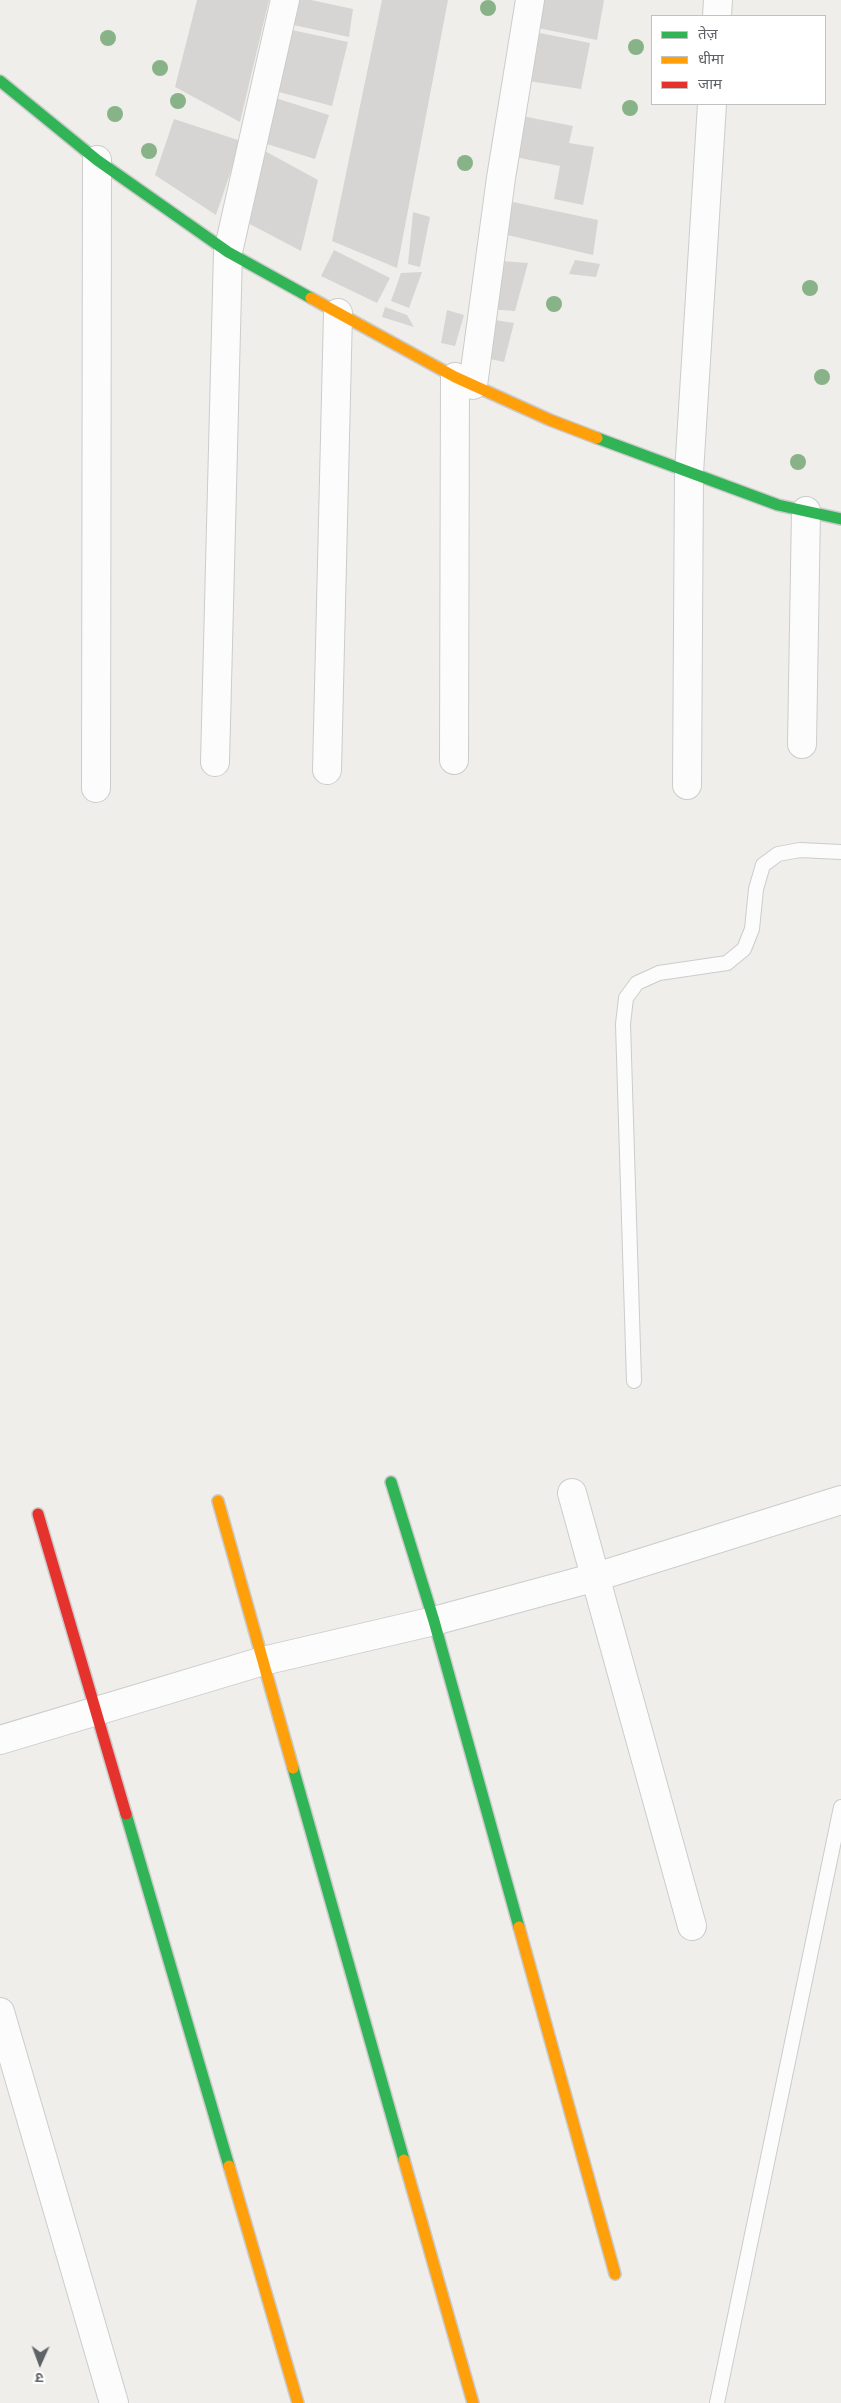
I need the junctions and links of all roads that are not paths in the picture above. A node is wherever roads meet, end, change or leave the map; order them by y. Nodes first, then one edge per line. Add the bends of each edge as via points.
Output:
1 (286, 0) edge
2 (530, 0) edge
3 (718, 0) edge
4 (717, 15) edge
5 (0, 81) edge
6 (712, 105) edge
7 (97, 160) junction
8 (228, 252) junction
9 (338, 313) junction
10 (464, 381) junction
11 (689, 474) junction
12 (806, 511) junction
13 (841, 519) edge
14 (802, 744) dead end
15 (454, 760) dead end
16 (215, 762) dead end
17 (327, 770) dead end
18 (687, 786) dead end
19 (96, 788) dead end
20 (841, 852) edge
21 (634, 1381) dead end
22 (391, 1482) dead end
23 (572, 1492) dead end
24 (841, 1500) edge
25 (218, 1501) dead end
26 (38, 1514) dead end
27 (596, 1577) junction
28 (434, 1621) junction
29 (263, 1661) junction
30 (95, 1711) junction
31 (0, 1740) edge
32 (841, 1807) edge
33 (692, 1926) dead end
34 (0, 2012) edge
35 (615, 2274) dead end
36 (114, 2403) edge
37 (298, 2403) edge
38 (473, 2403) edge
39 (717, 2403) edge

1 - 8 street
2 - 10 street
3 - 4 street
5 - 7 street
6 - 11 street
7 - 8 street
7 - 19 street
8 - 9 street
8 - 16 street
9 - 10 street
9 - 17 street
10 - 11 street via 550,420
10 - 15 street
11 - 12 street via 778,505
11 - 18 street
12 - 13 street
12 - 14 street
20 - 21 lane via 800,850 778,854 764,865 756,889 752,929 744,949 726,963 659,973 637,983 626,998 623,1024
22 - 28 street
23 - 27 street
24 - 27 street
25 - 29 street
26 - 30 street
27 - 28 street
27 - 33 street
28 - 29 street
28 - 35 street
29 - 30 street
29 - 38 street
30 - 31 street
30 - 37 street
32 - 39 lane
34 - 36 street

